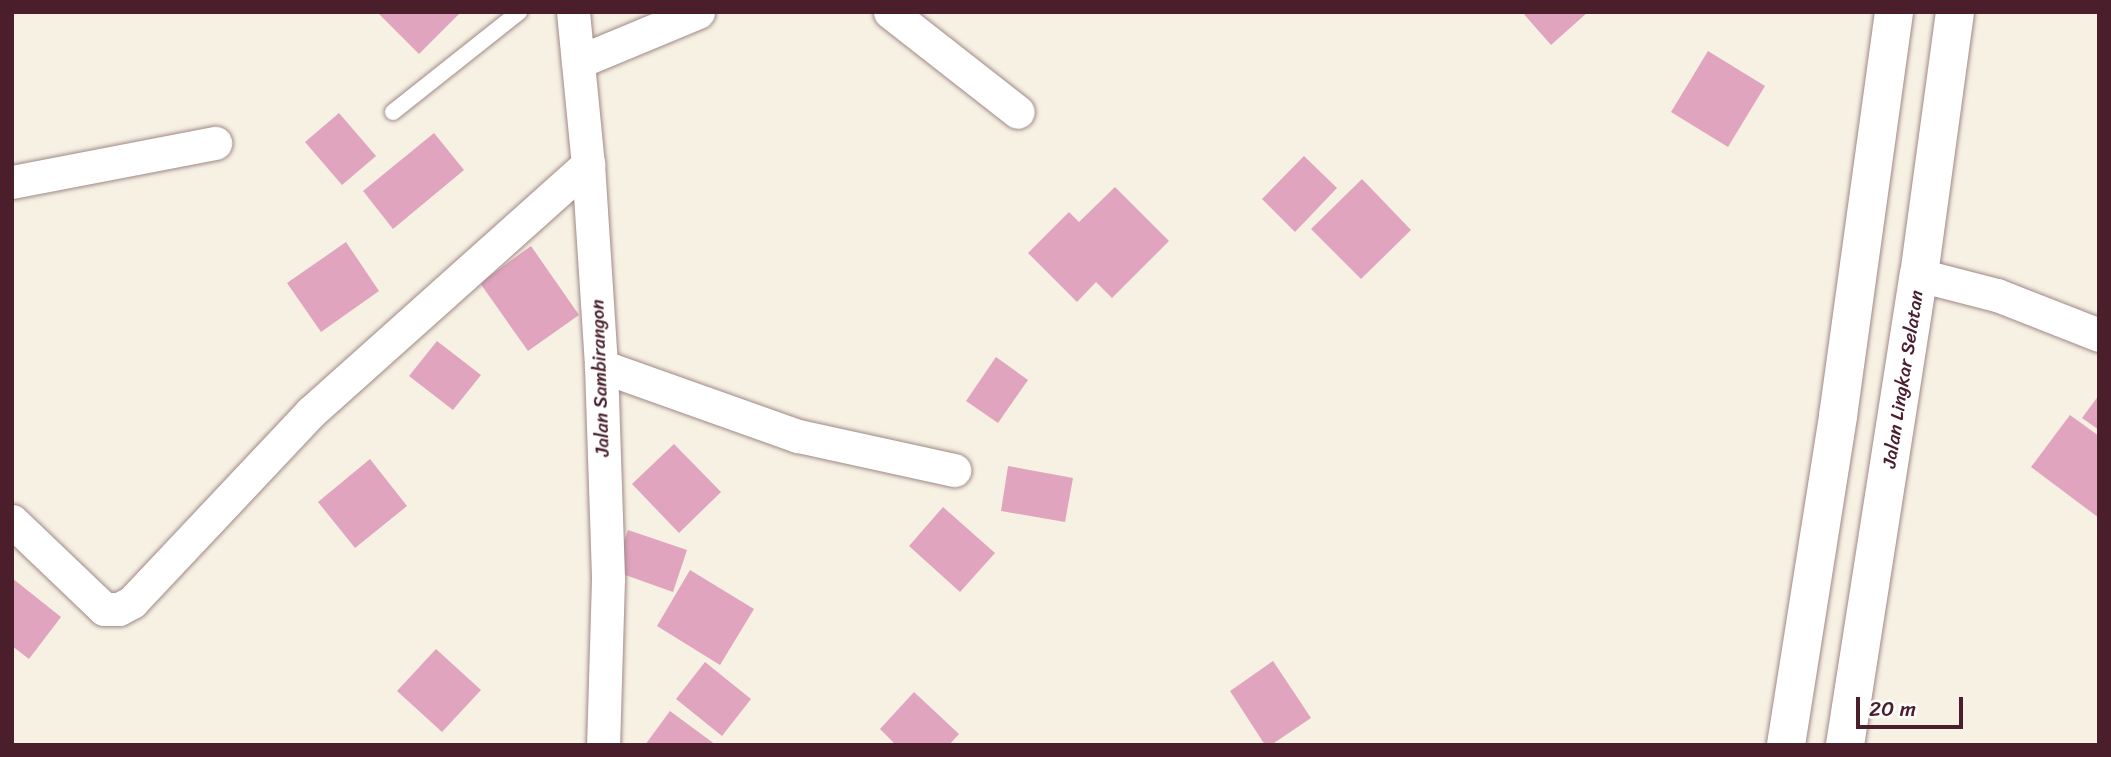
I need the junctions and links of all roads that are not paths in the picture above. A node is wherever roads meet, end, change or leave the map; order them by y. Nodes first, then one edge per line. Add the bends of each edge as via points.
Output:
1 (519, 12) edge
2 (573, 12) edge
3 (698, 12) edge
4 (890, 12) edge
5 (1895, 12) edge
6 (1955, 12) edge
7 (578, 62) junction
8 (393, 112) dead end
9 (1018, 112) dead end
10 (215, 143) dead end
11 (588, 164) junction
12 (12, 182) edge
13 (1919, 275) junction
14 (2099, 335) edge
15 (601, 366) junction
16 (954, 470) dead end
17 (12, 521) edge
18 (603, 745) edge
19 (1786, 745) edge
20 (1845, 745) edge

1 - 8 lane
2 - 7 street, Jalan Sambirangon
3 - 7 street
4 - 9 street
5 - 19 highway
6 - 13 highway, Jalan Lingkar Selatan
7 - 11 street, Jalan Sambirangon
10 - 12 street
11 - 15 street, Jalan Sambirangon
11 - 17 street via 311,412 132,602 119,609 104,609
13 - 14 street via 1997,295
13 - 20 highway, Jalan Lingkar Selatan
15 - 16 street via 798,436
15 - 18 street, Jalan Sambirangon via 608,579

